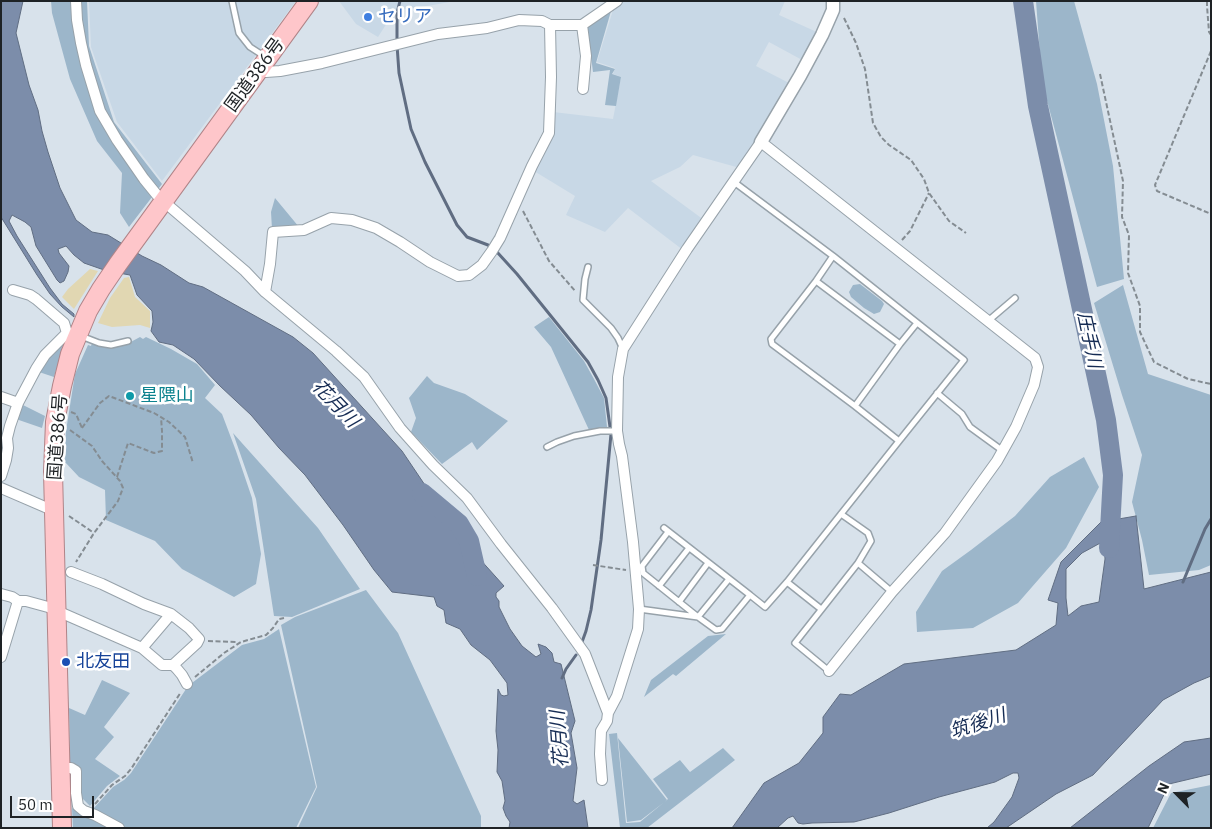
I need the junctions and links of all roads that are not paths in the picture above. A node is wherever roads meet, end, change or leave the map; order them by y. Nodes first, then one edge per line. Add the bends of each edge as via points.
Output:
1 (76, 1) edge
2 (232, 1) edge
3 (309, 1) edge
4 (617, 1) edge
5 (833, 3) edge
6 (550, 25) junction
7 (582, 25) junction
8 (263, 62) junction
9 (583, 89) dead end
10 (761, 142) junction
11 (734, 182) junction
12 (160, 204) junction
13 (832, 256) junction
14 (588, 267) dead end
15 (816, 281) junction
16 (13, 290) dead end
17 (265, 292) junction
18 (1015, 298) dead end
19 (987, 321) junction
20 (917, 323) junction
21 (73, 334) junction
22 (128, 341) dead end
23 (900, 344) junction
24 (623, 349) junction
25 (937, 393) junction
26 (1, 397) edge
27 (18, 403) junction
28 (855, 406) junction
29 (613, 431) junction
30 (898, 441) junction
31 (547, 448) dead end
32 (1003, 451) junction
33 (1, 476) edge
34 (1, 488) edge
35 (54, 509) junction
36 (841, 514) junction
37 (689, 548) junction
38 (708, 562) junction
39 (858, 563) junction
40 (71, 572) road end
41 (730, 579) junction
42 (787, 582) junction
43 (659, 586) junction
44 (892, 592) junction
45 (1, 594) edge
46 (750, 594) junction
47 (18, 601) junction
48 (679, 602) junction
49 (821, 609) junction
50 (639, 610) junction
51 (57, 611) junction
52 (170, 614) junction
53 (698, 617) junction
54 (142, 648) junction
55 (1, 657) edge
56 (173, 665) junction
57 (829, 671) joint
58 (186, 684) road end
59 (608, 713) junction
60 (60, 768) junction
61 (602, 780) dead end
62 (62, 827) edge
63 (119, 828) edge

1 - 12 street via 80,43 100,111
2 - 8 lane via 239,33 250,47 261,54
3 - 8 highway, 国道386号
4 - 7 street
5 - 10 street via 822,35
6 - 7 street
6 - 8 street via 542,21 519,20 438,34 280,71 266,72
6 - 17 street via 549,133 493,249 482,265 469,275 458,276 376,228 352,220 331,218 304,230 273,232
7 - 9 street via 586,56
8 - 12 highway, 国道386号
10 - 11 street
10 - 19 street
11 - 13 lane
11 - 24 street via 686,249
12 - 17 street via 245,271
12 - 21 highway, 国道386号 via 100,289
13 - 15 lane
13 - 20 lane
14 - 24 lane via 583,300 611,328
15 - 23 lane
15 - 28 lane via 771,339 772,344
16 - 21 street via 36,299
17 - 59 street via 364,377 400,428 467,498 585,654
18 - 19 lane
19 - 32 street via 1035,358 1038,367 1034,385
20 - 23 lane
20 - 25 lane via 964,360
21 - 22 lane via 111,345
21 - 27 street via 45,355
21 - 35 highway, 国道386号 via 55,422
23 - 28 lane
24 - 29 street
25 - 30 lane
25 - 32 lane via 962,414 970,427
26 - 27 street
27 - 33 street via 7,438 8,448
28 - 30 lane
29 - 31 lane via 574,436
29 - 50 street via 622,456
30 - 36 lane
32 - 44 street via 945,533
34 - 35 street
35 - 51 highway, 国道386号
36 - 39 lane via 868,533 871,542
36 - 42 lane
37 - 38 lane
37 - 43 lane
37 - 43 lane via 666,530 642,566 643,573
38 - 41 lane
38 - 48 lane
39 - 44 lane
39 - 49 lane
40 - 52 street
41 - 46 lane
41 - 53 lane
42 - 46 lane via 765,606
42 - 49 lane
43 - 48 lane
44 - 57 street
45 - 47 street
46 - 53 lane via 722,630 716,630
47 - 51 street
47 - 55 street
48 - 53 lane
49 - 57 lane via 795,643
50 - 53 lane
50 - 59 street via 638,628 618,696
51 - 54 street
51 - 60 highway, 国道386号
52 - 54 street
52 - 56 street via 198,639
54 - 56 street via 162,665
56 - 58 street
59 - 61 street via 600,754
60 - 62 highway, 国道386号
60 - 63 street via 76,771 78,806

